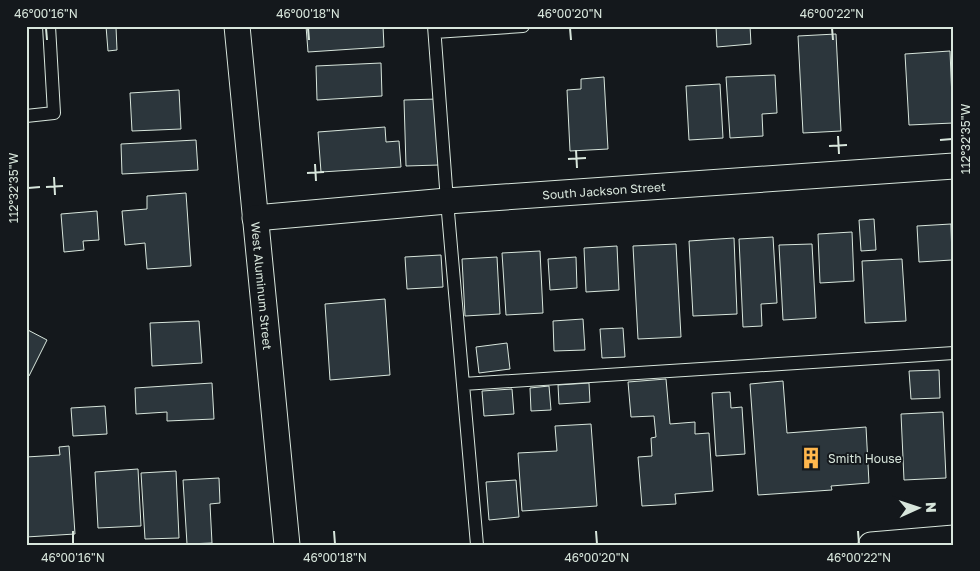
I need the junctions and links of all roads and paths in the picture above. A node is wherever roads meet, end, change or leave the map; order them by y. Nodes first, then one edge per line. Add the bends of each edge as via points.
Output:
1 (49, 26) edge
2 (236, 26) edge
3 (523, 26) edge
4 (434, 29) edge
5 (26, 116) edge
6 (954, 166) edge
7 (447, 201) junction
8 (255, 218) junction
9 (954, 354) edge
10 (463, 384) junction
11 (954, 538) edge
12 (287, 545) edge
13 (477, 545) edge
14 (871, 545) edge

1 - 5 lane via 54,113
2 - 8 street, West Aluminum Street
3 - 4 lane
4 - 7 lane
6 - 7 street, South Jackson Street
7 - 8 street, South Jackson Street
7 - 10 lane
8 - 12 street, West Aluminum Street
9 - 10 lane
10 - 13 lane
11 - 14 street

